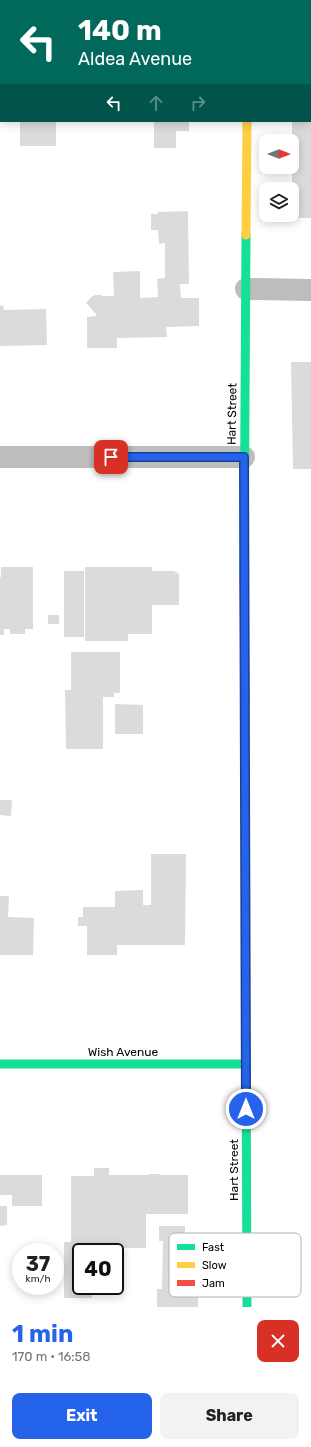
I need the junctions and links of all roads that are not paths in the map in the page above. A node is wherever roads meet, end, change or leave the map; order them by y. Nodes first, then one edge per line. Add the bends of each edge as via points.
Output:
1 (247, 122) edge
2 (246, 289) junction
3 (311, 290) edge
4 (0, 457) edge
5 (244, 457) junction
6 (0, 1064) edge
7 (245, 1064) junction
8 (246, 1233) edge
9 (247, 1297) edge
10 (247, 1307) edge

1 - 2 street, Hart Street
2 - 3 street
2 - 5 street, Hart Street
4 - 5 street
5 - 7 street, Hart Street
6 - 7 street, Wish Avenue
7 - 8 street, Hart Street
9 - 10 street, Hart Street

